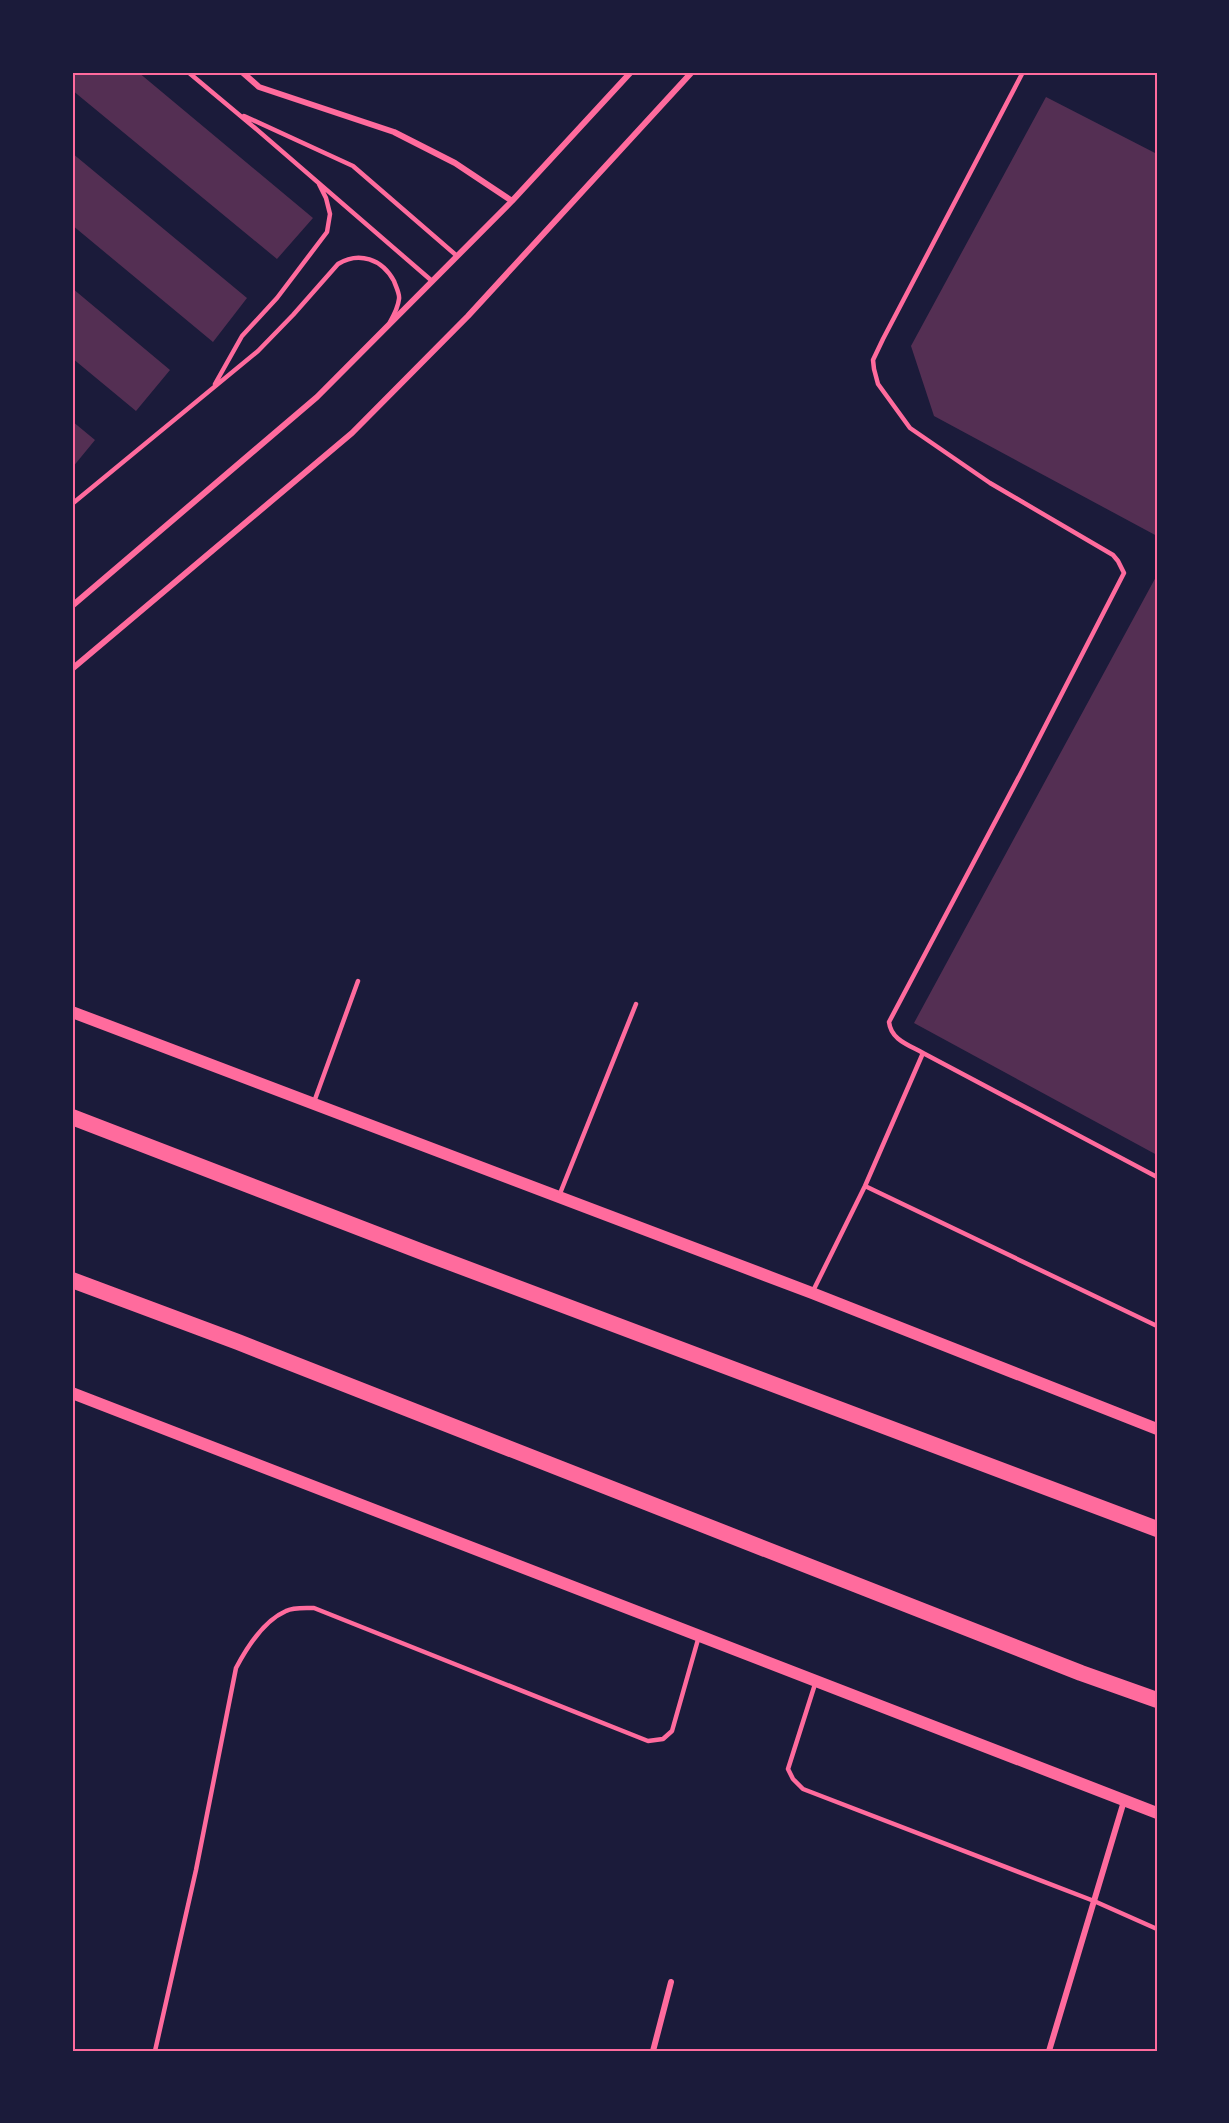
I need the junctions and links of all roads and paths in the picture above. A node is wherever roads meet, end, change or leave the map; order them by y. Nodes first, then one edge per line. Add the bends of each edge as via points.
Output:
1 (188, 72) edge
2 (242, 72) edge
3 (631, 72) edge
4 (692, 72) edge
5 (1023, 72) edge
6 (239, 114) junction
7 (318, 182) junction
8 (512, 201) junction
9 (457, 256) junction
10 (432, 281) junction
11 (389, 324) junction
12 (213, 387) junction
13 (72, 504) edge
14 (72, 606) edge
15 (72, 669) edge
16 (358, 981) dead end
17 (636, 1004) dead end
18 (72, 1012) edge
19 (923, 1053) junction
20 (314, 1103) junction
21 (72, 1117) edge
22 (1157, 1177) edge
23 (866, 1186) junction
24 (558, 1197) junction
25 (72, 1280) edge
26 (812, 1293) junction
27 (1157, 1326) edge
28 (72, 1393) edge
29 (1157, 1429) edge
30 (1157, 1529) edge
31 (699, 1636) junction
32 (816, 1682) junction
33 (1157, 1700) edge
34 (1124, 1800) junction
35 (1157, 1813) edge
36 (1094, 1901) junction
37 (1157, 1929) edge
38 (670, 1982) dead end
39 (155, 2051) edge
40 (653, 2051) edge
41 (1049, 2051) edge

1 - 6 lane
2 - 8 street via 259,87 394,132 455,163
3 - 8 street
4 - 15 street via 468,315 352,433
5 - 19 lane via 883,339 873,360 874,369 878,384 910,428 990,483 1113,555 1124,573 889,1022 897,1039
6 - 7 lane
6 - 9 lane via 353,166
7 - 10 lane
7 - 12 lane via 330,213 327,232 242,336
8 - 9 street
9 - 10 street
10 - 11 street
11 - 12 lane via 400,297 388,272 369,258 346,259 258,351
11 - 14 street via 317,397
12 - 13 lane
16 - 20 lane
17 - 24 lane
18 - 20 main road
19 - 22 lane
19 - 23 lane
20 - 24 main road
21 - 30 highway
23 - 26 lane
23 - 27 lane
24 - 26 main road
25 - 33 highway
26 - 29 main road
28 - 31 main road
31 - 32 main road
31 - 39 lane via 672,1731 663,1739 648,1741 314,1608 287,1610 271,1620 249,1645 236,1668
32 - 34 main road
32 - 36 lane via 788,1769 803,1789
34 - 35 main road
34 - 36 street
36 - 37 lane
36 - 41 street
38 - 40 street

